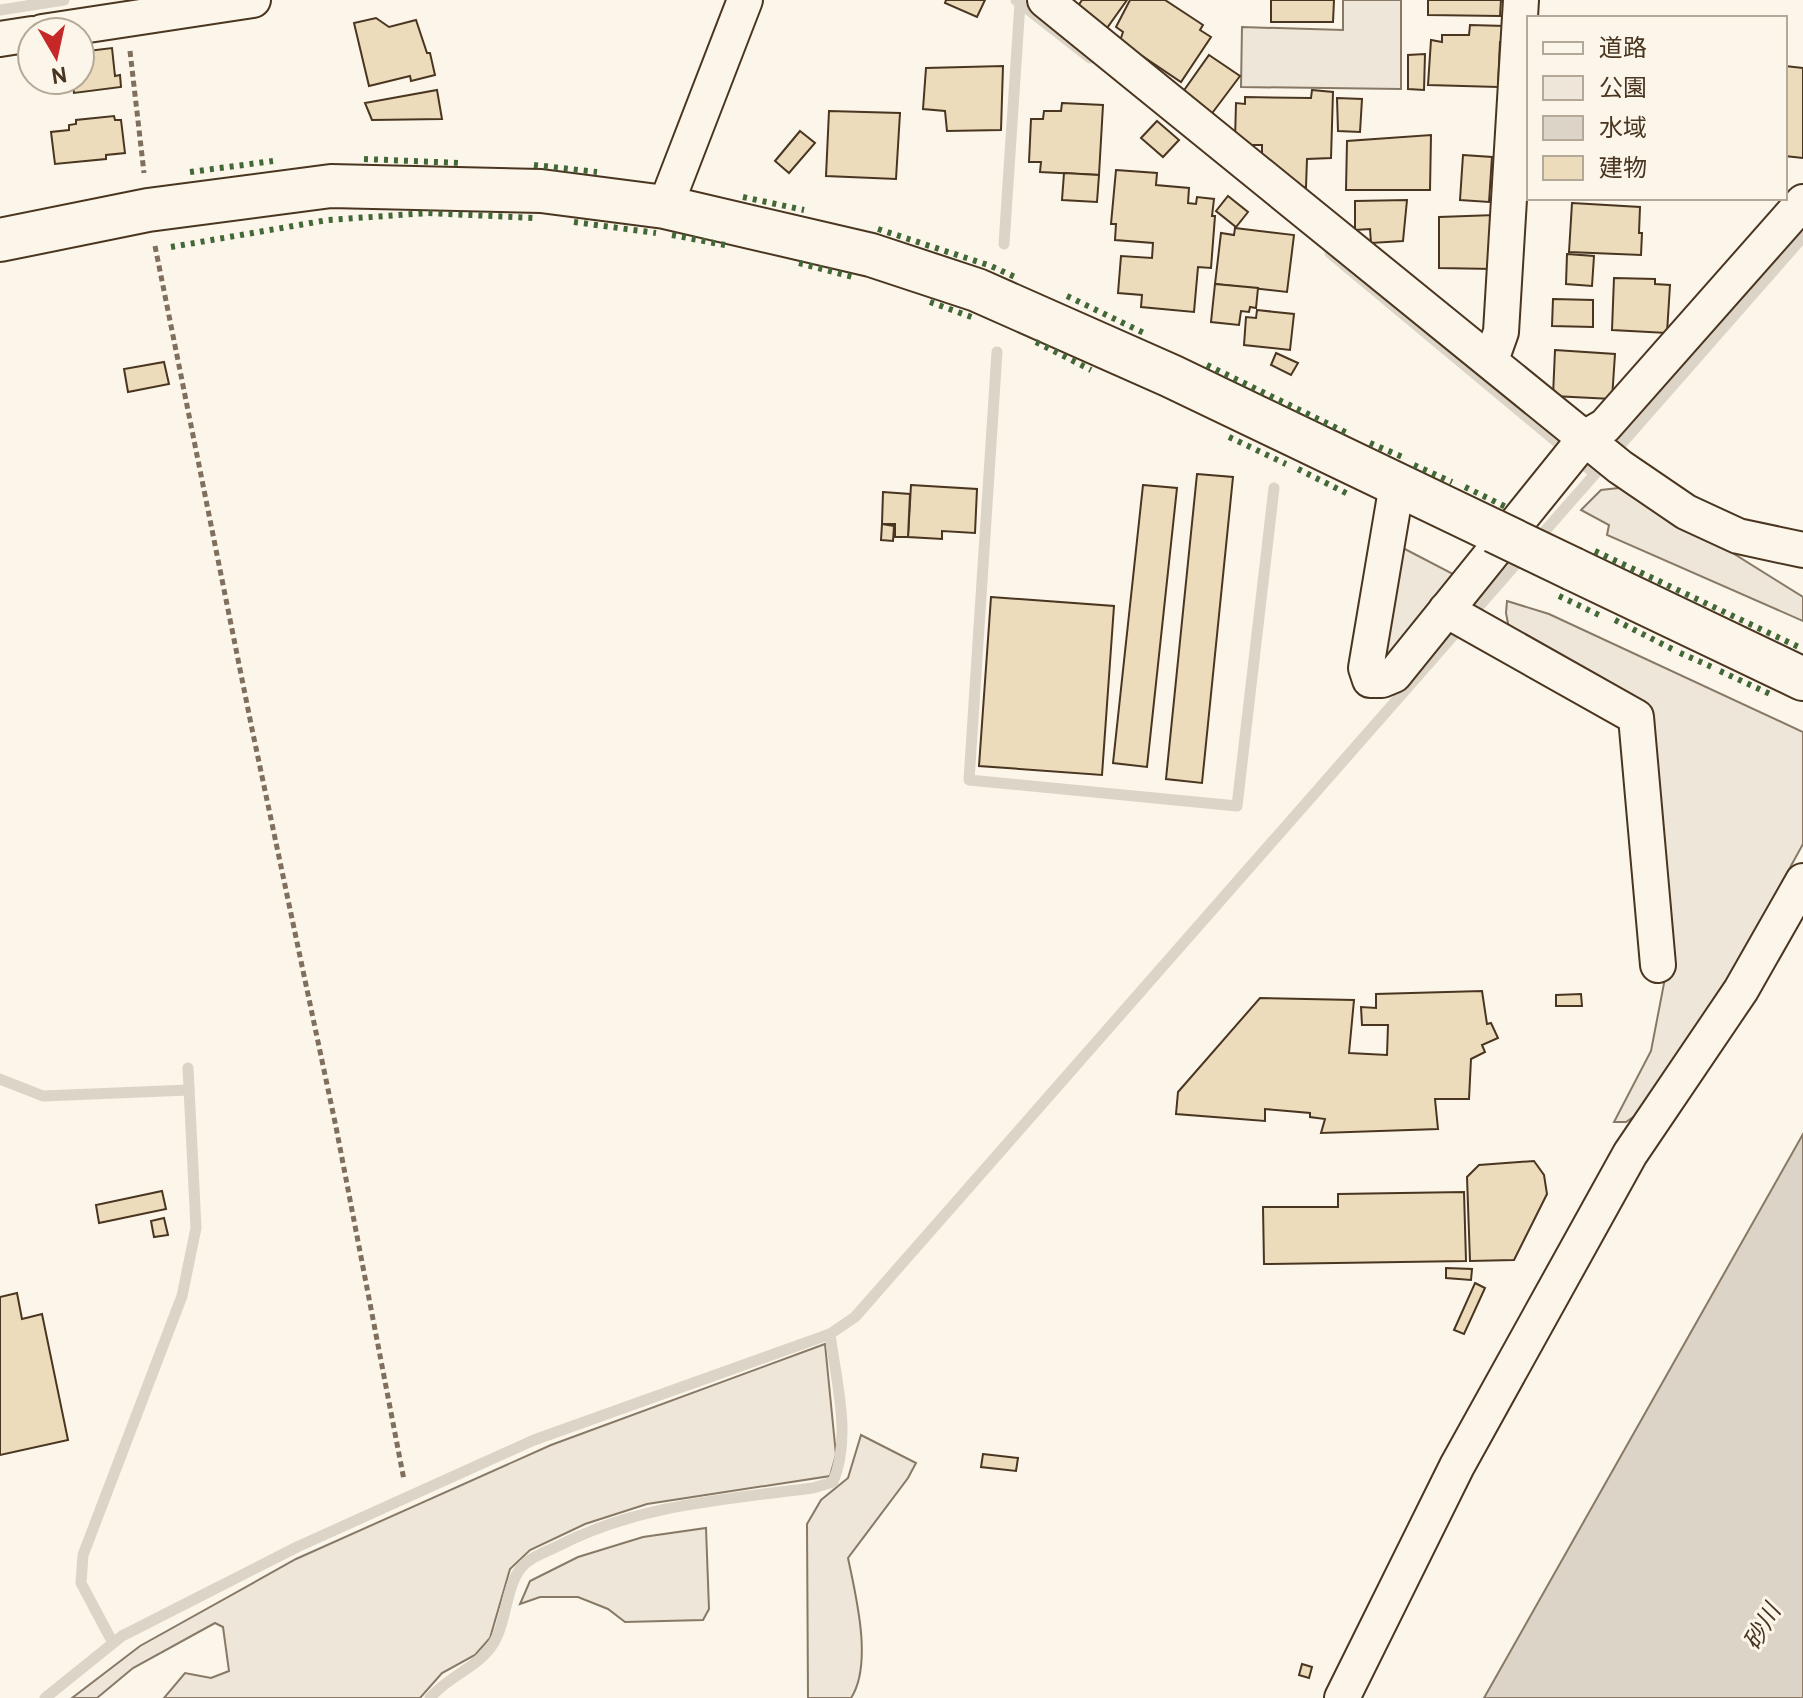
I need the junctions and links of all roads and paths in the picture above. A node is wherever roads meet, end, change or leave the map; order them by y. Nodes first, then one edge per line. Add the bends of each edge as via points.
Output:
1 (253, 0) edge
2 (745, 0) edge
3 (1045, 0) edge
4 (1521, 0) edge
5 (127, 18) junction
6 (96, 23) edge
7 (1803, 202) edge
8 (665, 207) junction
9 (148, 210) junction
10 (0, 240) edge
11 (1491, 360) junction
12 (1590, 453) junction
13 (1397, 484) junction
14 (1803, 550) edge
15 (1459, 617) junction
16 (1803, 679) edge
17 (1803, 881) edge
18 (1658, 965) dead end
19 (404, 1480) dead end
20 (1342, 1698) edge

1 - 5 street
2 - 8 street
3 - 11 street
4 - 11 street via 1501,332
5 - 6 street
5 - 9 path
7 - 12 street via 1605,426
8 - 9 street via 541,191 331,186
8 - 13 street via 871,255 977,290
9 - 10 street
9 - 19 path
11 - 12 street
12 - 14 street via 1686,512 1738,536
12 - 15 street
13 - 15 street via 1366,668 1370,680 1394,675
13 - 16 street, bridge
15 - 18 street via 1636,717
17 - 20 street via 1741,990 1630,1154 1457,1466

